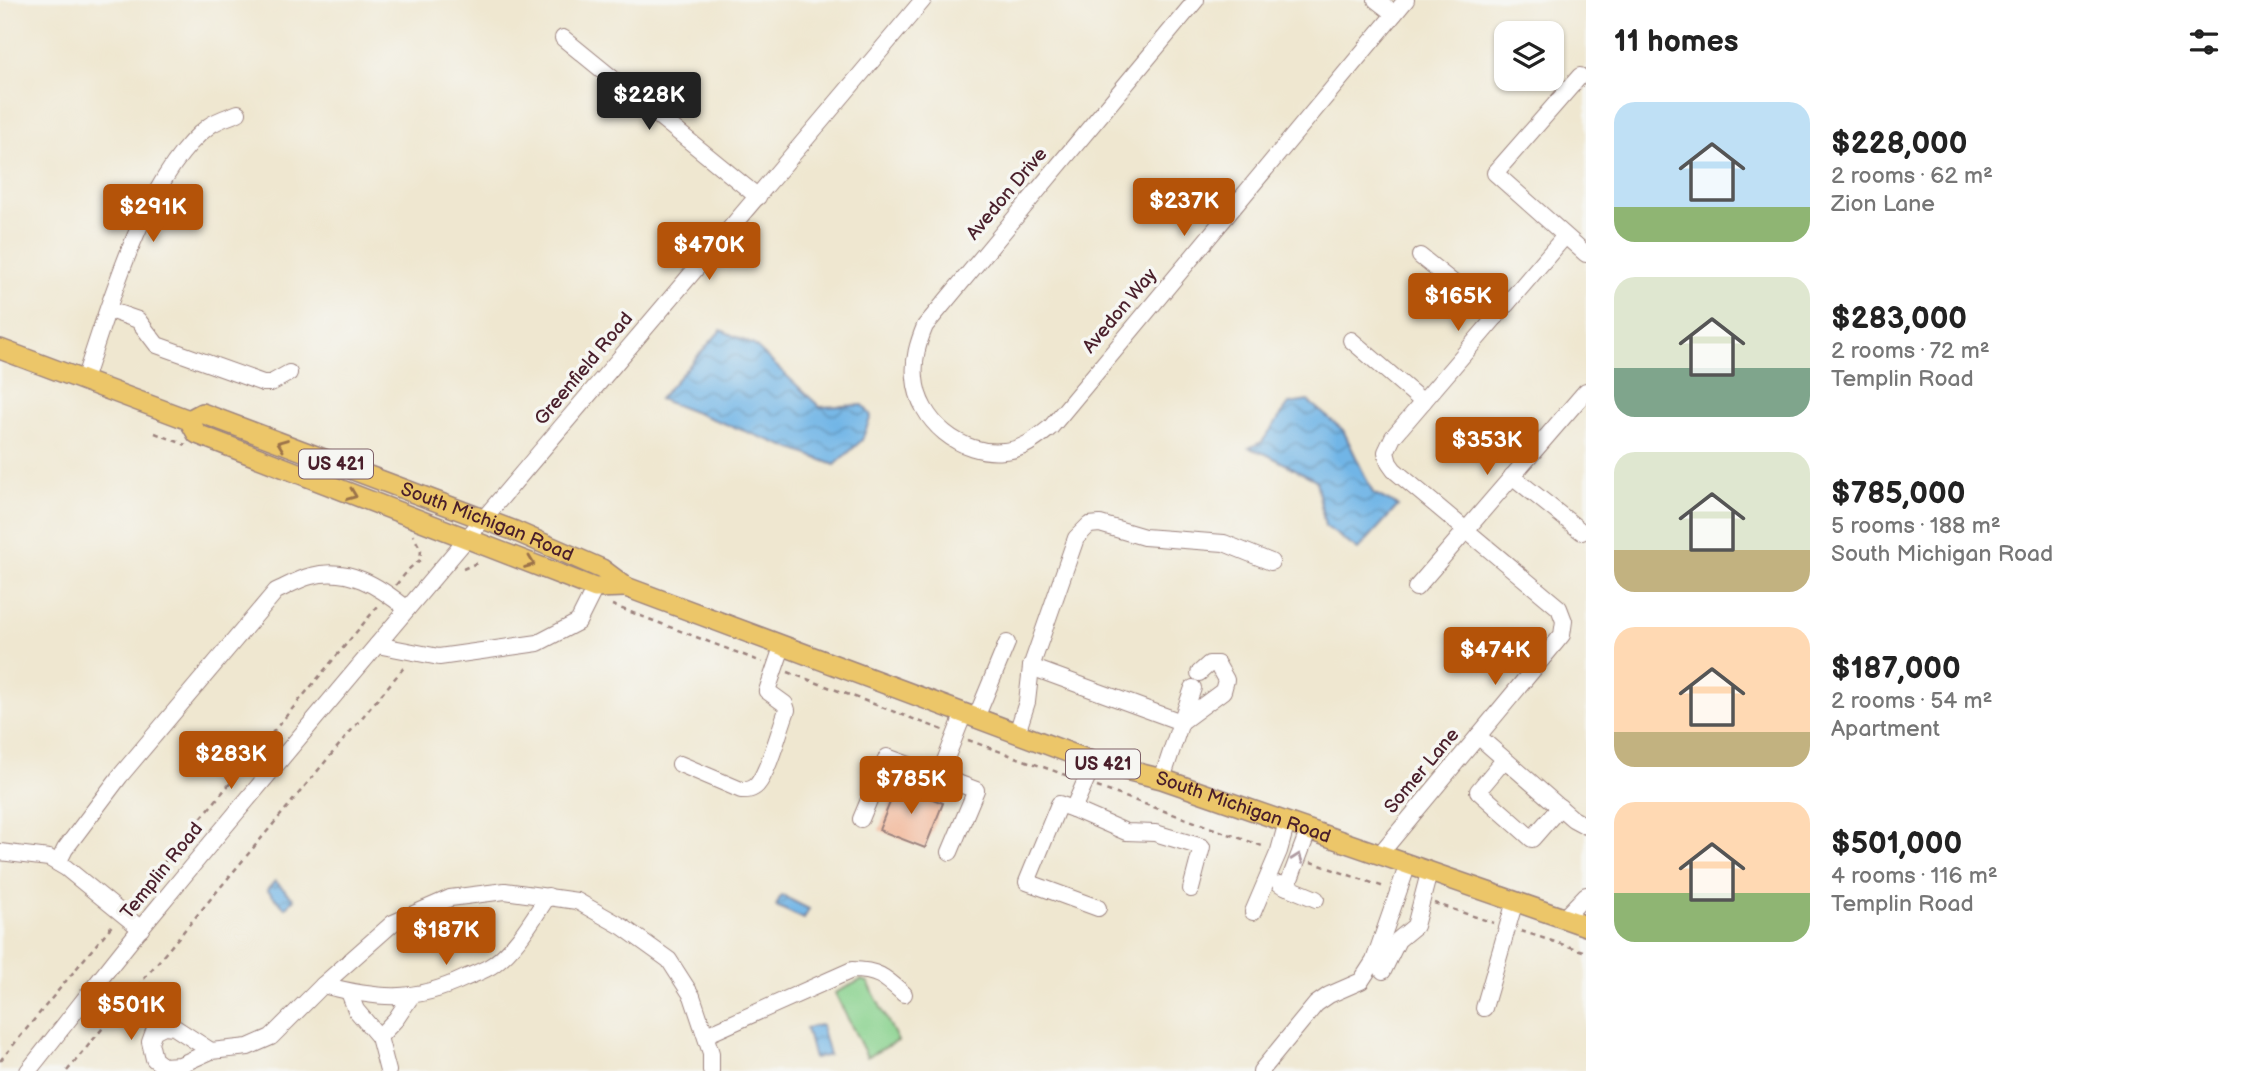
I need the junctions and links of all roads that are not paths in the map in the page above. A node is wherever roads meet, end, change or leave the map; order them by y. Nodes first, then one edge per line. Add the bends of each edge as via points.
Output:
1 (922, 0) edge
2 (1196, 0) edge
3 (1376, 0) edge
4 (1406, 0) edge
5 (1394, 14) junction
6 (563, 38) dead end
7 (1580, 76) dead end
8 (238, 113) dead end
9 (758, 197) junction
10 (1565, 236) junction
11 (1586, 254) edge
12 (1420, 256) dead end
13 (109, 310) junction
14 (1496, 317) junction
15 (138, 320) junction
16 (160, 326) dead end
17 (1352, 340) dead end
18 (0, 349) edge
19 (289, 373) dead end
20 (84, 380) junction
21 (1584, 397) edge
22 (1423, 402) junction
23 (189, 420) junction
24 (941, 432) joint
25 (1513, 477) junction
26 (484, 519) junction
27 (1466, 530) junction
28 (1581, 532) dead end
29 (467, 539) junction
30 (1270, 562) dead end
31 (626, 587) junction
32 (1416, 588) dead end
33 (593, 592) junction
34 (407, 609) junction
35 (1007, 643) dead end
36 (377, 645) junction
37 (782, 647) junction
38 (1031, 667) junction
39 (970, 715) junction
40 (1181, 722) junction
41 (1017, 733) junction
42 (1478, 736) junction
43 (1504, 760) junction
44 (1094, 762) junction
45 (680, 764) dead end
46 (939, 776) junction
47 (1162, 779) junction
48 (1560, 807) junction
49 (1073, 809) junction
50 (861, 819) dead end
51 (1287, 822) junction
52 (1586, 826) edge
53 (1308, 829) junction
54 (0, 852) edge
55 (950, 852) dead end
56 (1380, 854) junction
57 (58, 863) junction
58 (1408, 864) junction
59 (1429, 873) junction
60 (1268, 879) junction
61 (1287, 887) junction
62 (1191, 889) dead end
63 (1586, 895) edge
64 (548, 896) junction
65 (1317, 899) dead end
66 (1515, 901) junction
67 (1098, 908) dead end
68 (1253, 912) dead end
69 (1563, 919) junction
70 (1586, 926) edge
71 (141, 929) junction
72 (1383, 971) dead end
73 (323, 985) junction
74 (349, 992) junction
75 (904, 994) dead end
76 (412, 995) junction
77 (1484, 1008) dead end
78 (706, 1035) junction
79 (379, 1037) junction
80 (211, 1051) dead end
81 (28, 1071) edge
82 (388, 1071) edge
83 (711, 1071) edge
84 (1261, 1071) edge

1 - 9 street, Greenfield Road
2 - 24 street, Avedon Drive via 925,326 915,352 915,379 921,404
3 - 5 street
4 - 5 street, Avedon Way
5 - 24 street, Avedon Way via 1051,426 1032,442 1007,452 988,452
6 - 9 street
7 - 10 street via 1495,173
8 - 13 street via 208,127 165,178 139,230
9 - 26 street, Greenfield Road
10 - 11 street
10 - 14 street
12 - 14 street
13 - 15 street
13 - 20 street
14 - 22 street
15 - 16 street
15 - 19 street via 157,345 263,383
17 - 22 street
18 - 20 main road, South Michigan Road / US 421
20 - 23 main road, South Michigan Road / US 421
21 - 25 street
22 - 27 street, Somer Lane via 1393,438 1386,452 1389,463
26 -> 23 main road, South Michigan Road / US 421 via 201,413
23 -> 29 main road, South Michigan Road / US 421 via 197,434
25 - 27 street
25 - 28 street
26 - 29 street, Greenfield Road
26 - 31 main road, South Michigan Road / US 421 via 602,569
27 - 32 street
27 - 42 street, Somer Lane via 1559,608 1564,621 1562,635
29 -> 33 main road, South Michigan Road / US 421
29 - 34 street, Templin Road
30 - 38 street via 1224,543 1144,537 1089,525 1076,538
31 - 33 main road, South Michigan Road / US 421
31 - 37 main road, South Michigan Road / US 421
33 - 36 street via 578,622 538,643 439,657
34 - 36 street, Templin Road
34 - 57 street via 384,590 346,573 312,576 276,591 120,776
35 - 39 street
36 - 71 street, Templin Road
37 - 39 main road, South Michigan Road / US 421
37 - 45 street via 767,691 787,710 755,787 741,790
38 - 40 street
38 - 41 street
39 - 41 main road, South Michigan Road / US 421
39 - 46 street
40 - 40 street via 1223,691 1226,680 1217,664 1209,664 1196,680
40 - 47 street
41 - 44 main road, South Michigan Road / US 421
42 - 43 street
42 - 56 street, Somer Lane
43 - 48 street
43 - 48 street via 1478,791 1532,839
44 - 47 main road, South Michigan Road / US 421
44 - 49 street
46 - 50 street via 887,757
46 - 55 street via 976,790
47 - 51 main road, South Michigan Road / US 421
48 - 52 street
49 - 62 street via 1126,832 1155,834 1202,847
49 - 67 street via 1059,804 1027,882
51 - 53 main road, South Michigan Road / US 421
51 - 60 street
53 - 56 main road, South Michigan Road / US 421
53 - 61 street
54 - 57 street
56 - 58 main road, South Michigan Road / US 421
57 - 71 street
58 - 59 main road, South Michigan Road / US 421
58 - 84 street via 1374,961 1361,981 1316,1004
59 - 66 main road, South Michigan Road / US 421
59 - 72 street via 1415,926 1398,940
60 - 61 street
60 - 68 street
61 - 65 street
63 - 69 street
64 - 73 street via 505,891 450,898 393,923
64 - 76 street via 519,940 494,965 439,990
64 - 78 street via 577,901 668,960 692,996
66 - 69 main road, South Michigan Road / US 421
66 - 77 street
69 - 70 main road, South Michigan Road / US 421
71 - 81 street, Templin Road
73 - 74 street
73 - 80 street via 271,1037 248,1047
74 - 76 street via 390,998
74 - 79 street via 356,1010
75 - 78 street via 884,976 852,970
76 - 79 street
78 - 83 street
79 - 82 street

